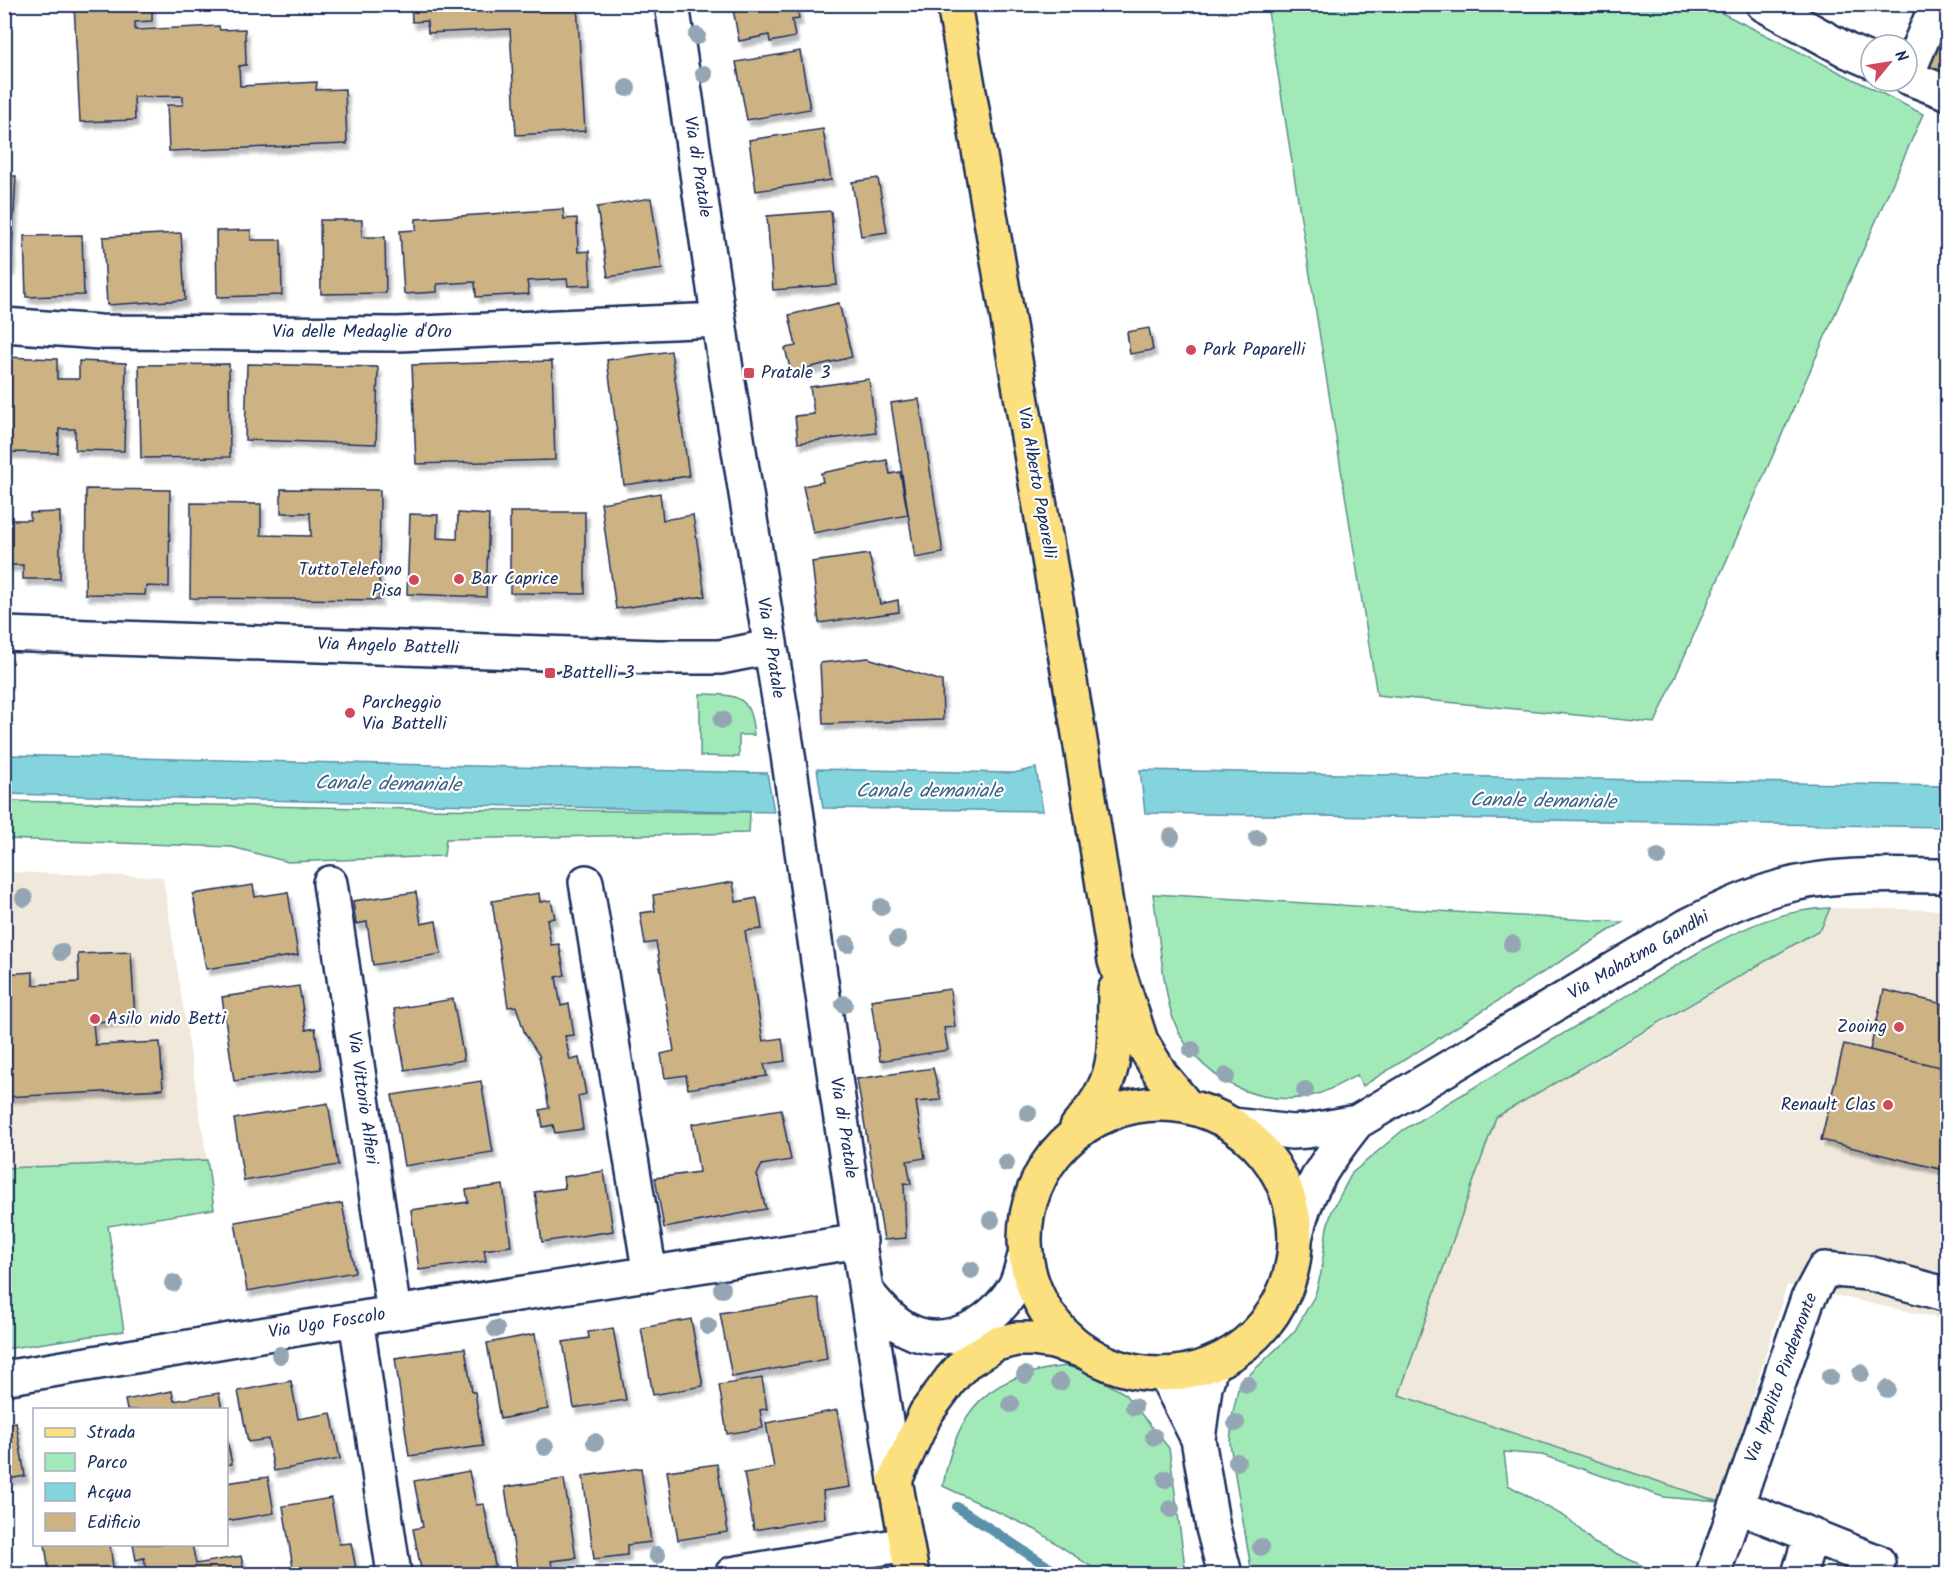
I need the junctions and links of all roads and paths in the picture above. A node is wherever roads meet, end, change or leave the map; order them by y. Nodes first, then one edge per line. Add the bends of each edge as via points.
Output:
1 (672, 4) edge
2 (954, 4) edge
3 (1763, 4) edge
4 (1937, 4) edge
5 (1919, 47) edge
6 (1859, 56) edge
7 (1919, 81) edge
8 (1947, 93) edge
9 (718, 320) junction
10 (4, 325) edge
11 (4, 634) edge
12 (770, 648) junction
13 (1947, 876) edge
14 (586, 882) dead end
15 (330, 883) dead end
16 (1115, 962) junction
17 (1187, 1106) junction
18 (1357, 1122) junction
19 (1233, 1125) junction
20 (1057, 1151) junction
21 (1295, 1239) junction
22 (860, 1241) junction
23 (1026, 1253) junction
24 (650, 1275) junction
25 (867, 1291) junction
26 (1947, 1295) edge
27 (394, 1313) junction
28 (356, 1319) junction
29 (1088, 1352) junction
30 (1214, 1363) junction
31 (1165, 1374) junction
32 (4, 1377) edge
33 (1198, 1439) junction
34 (895, 1480) junction
35 (1737, 1506) junction
36 (1811, 1535) junction
37 (909, 1559) edge
38 (394, 1575) edge
39 (732, 1575) edge
40 (1225, 1575) edge
41 (1713, 1575) edge
42 (1799, 1575) edge
43 (1875, 1575) edge

1 - 9 street, Via di Pratale
2 - 16 main road, Via Alberto Paparelli
3 - 6 street
4 - 5 street
7 - 8 street
9 - 10 street, Via delle Medaglie d'Oro via 398,334 100,332
9 - 12 street, Via di Pratale
11 - 12 street, Via Angelo Battelli via 657,657 720,657
12 - 22 street, Via di Pratale
13 - 18 street, Via Mahatma Gandhi via 1834,878 1782,886 1735,902 1687,926
14 - 24 street
15 - 27 street, Via Vittorio Alfieri
16 - 17 main road, Via Alberto Paparelli via 1141,1041 1162,1076
16 - 20 main road, Via Alberto Paparelli via 1114,1047 1104,1091
17 - 19 main road
17 - 20 main road via 1158,1103 1120,1109 1085,1126
18 - 19 street, Via Mahatma Gandhi via 1292,1132
18 - 21 street, Via Mahatma Gandhi via 1316,1179
19 - 21 main road via 1261,1149 1281,1180 1293,1214
20 - 23 main road via 1040,1176 1029,1203
21 - 30 main road via 1291,1271 1271,1316 1249,1341
22 - 24 street, Via Ugo Foscolo
22 - 25 street, Via di Pratale
23 - 25 street via 1015,1286 1006,1299 989,1317 958,1335 919,1335 897,1323
23 - 29 main road via 1029,1275 1042,1305 1062,1332
24 - 27 street, Via Ugo Foscolo
25 - 34 street, Via di Pratale
26 - 35 street, Via Ippolito Pindemonte via 1868,1273 1824,1269 1806,1301
27 - 28 street, Via Ugo Foscolo
28 - 32 street, Via Ugo Foscolo
28 - 38 street
29 - 31 main road via 1124,1369
29 - 34 main road via 1053,1342 1017,1339 975,1355 926,1413
30 - 31 main road
30 - 33 street via 1204,1387
31 - 33 street
33 - 40 street
34 - 37 main road, Via di Pratale
35 - 36 street
35 - 41 street, Via Ippolito Pindemonte
36 - 42 street
36 - 43 street via 1878,1562
37 - 39 street

